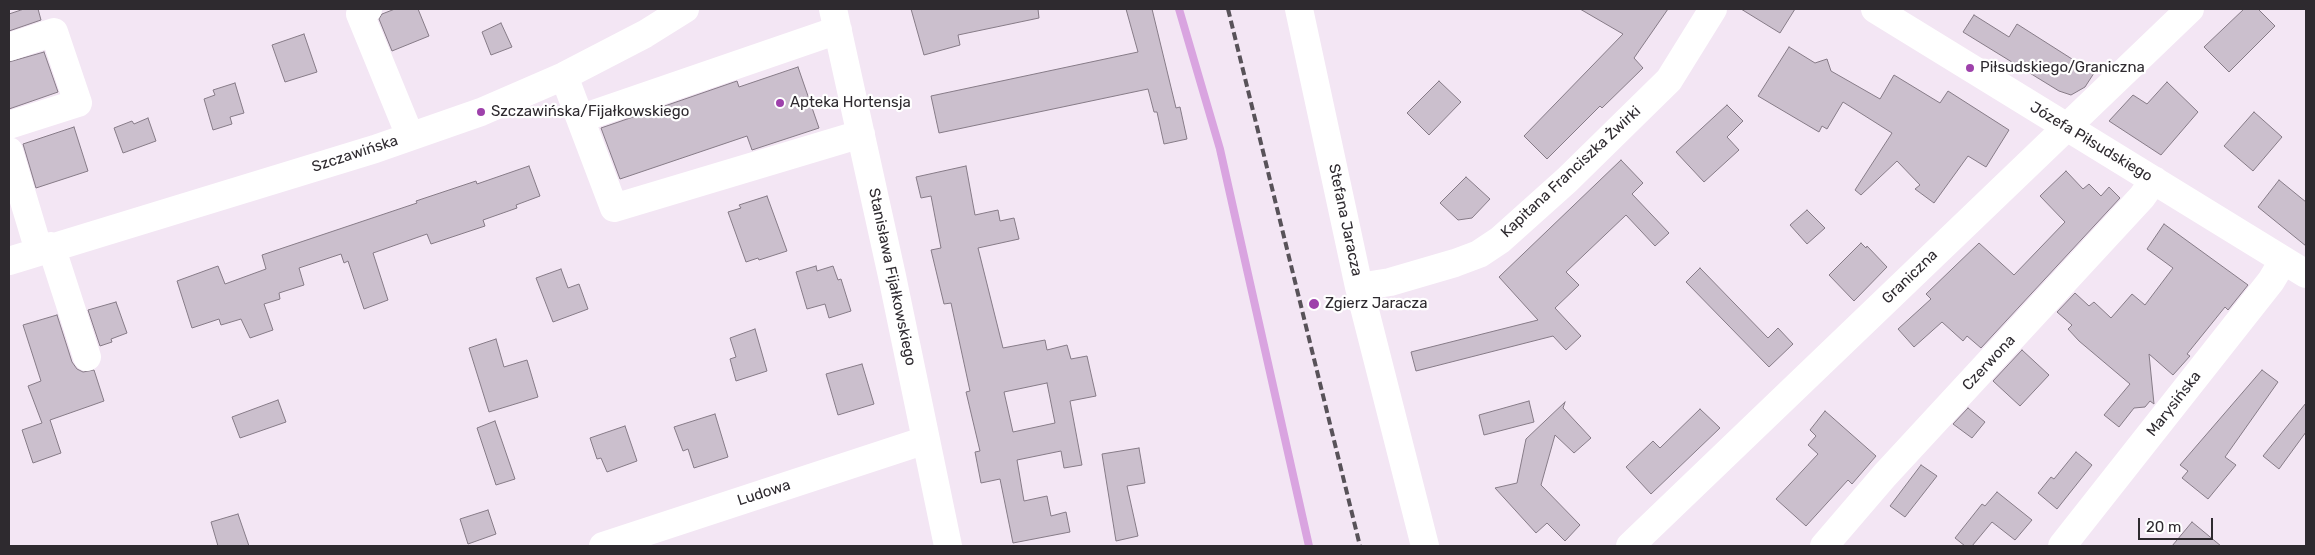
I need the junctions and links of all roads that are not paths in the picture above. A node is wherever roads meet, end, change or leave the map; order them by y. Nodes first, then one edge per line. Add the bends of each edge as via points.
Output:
1 (368, 9) edge
2 (684, 9) edge
3 (1300, 9) edge
4 (1713, 9) edge
5 (1875, 9) edge
6 (2190, 9) edge
7 (835, 20) edge
8 (9, 47) edge
9 (564, 76) junction
10 (582, 118) junction
11 (9, 125) edge
12 (2067, 127) junction
13 (861, 134) junction
14 (410, 136) junction
15 (9, 151) edge
16 (2154, 180) junction
17 (45, 249) junction
18 (9, 261) edge
19 (2295, 267) edge
20 (1359, 287) junction
21 (87, 357) dead end
22 (926, 440) junction
23 (603, 546) edge
24 (948, 546) edge
25 (1425, 546) edge
26 (1630, 546) edge
27 (1824, 546) edge
28 (2062, 546) edge

1 - 14 street via 360,14
2 - 9 street, Szczawińska via 645,34
3 - 20 street, Stefana Jaracza
4 - 20 street, Kapitana Franciszka Żwirki via 1668,80 1567,180 1500,240 1479,254 1455,263 1390,282
5 - 12 street, Józefa Piłsudskiego
6 - 12 street, Graniczna
7 - 10 street
7 - 13 street, Stanisława Fijałkowskiego
8 - 11 street via 54,32 78,103
9 - 10 street
9 - 14 street, Szczawińska via 482,112
10 - 13 street via 614,208
12 - 16 street, Józefa Piłsudskiego
12 - 26 street, Graniczna
13 - 22 street, Stanisława Fijałkowskiego
14 - 17 street, Szczawińska
15 - 17 street
16 - 19 street, Józefa Piłsudskiego
16 - 27 street, Czerwona
17 - 18 street, Szczawińska
17 - 21 street
19 - 28 street, Marysińska via 2271,281
20 - 25 street, Stefana Jaracza
22 - 23 street, Ludowa
22 - 24 street, Stanisława Fijałkowskiego

